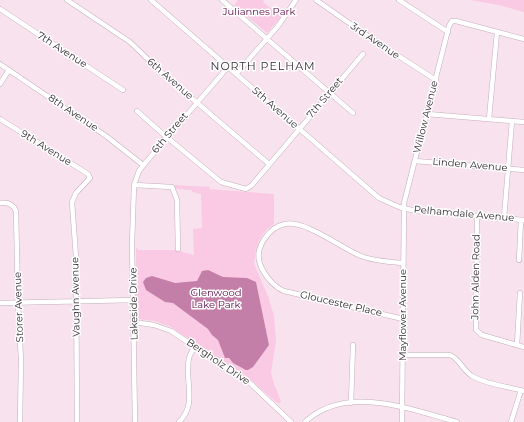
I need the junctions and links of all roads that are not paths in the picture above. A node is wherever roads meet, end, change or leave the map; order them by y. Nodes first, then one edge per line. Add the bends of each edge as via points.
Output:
1 (67, 0) edge
2 (151, 0) edge
3 (222, 0) edge
4 (296, 0) edge
5 (316, 0) edge
6 (399, 0) edge
7 (0, 9) edge
8 (448, 32) junction
9 (497, 32) junction
10 (267, 39) junction
11 (524, 39) edge
12 (362, 54) dead end
13 (0, 64) edge
14 (228, 67) junction
15 (9, 70) junction
16 (236, 74) junction
17 (436, 80) junction
18 (0, 84) edge
19 (123, 90) dead end
20 (330, 92) junction
21 (197, 103) junction
22 (137, 111) dead end
23 (353, 113) dead end
24 (427, 114) junction
25 (0, 119) edge
26 (489, 119) junction
27 (512, 121) junction
28 (524, 122) edge
29 (299, 128) junction
30 (167, 137) junction
31 (415, 161) junction
32 (269, 164) junction
33 (143, 165) junction
34 (508, 169) junction
35 (524, 170) edge
36 (90, 178) joint
37 (134, 185) junction
38 (0, 203) edge
39 (404, 208) junction
40 (477, 216) junction
41 (504, 218) junction
42 (522, 220) edge
43 (178, 249) dead end
44 (519, 260) dead end
45 (403, 263) junction
46 (520, 293) dead end
47 (134, 300) junction
48 (76, 301) junction
49 (0, 303) edge
50 (18, 303) junction
51 (403, 319) junction
52 (134, 322) junction
53 (353, 345) dead end
54 (517, 345) junction
55 (195, 346) junction
56 (524, 347) edge
57 (403, 355) junction
58 (522, 391) edge
59 (351, 403) junction
60 (402, 407) junction
61 (20, 422) edge
62 (77, 422) edge
63 (135, 422) edge
64 (179, 422) edge
65 (291, 422) edge
66 (304, 422) edge
67 (402, 422) edge
68 (457, 422) edge
69 (511, 422) edge

1 - 21 street, 6th Avenue via 130,42
2 - 14 street, 5th Avenue
3 - 10 street
4 - 10 street
5 - 17 street, 3rd Avenue
6 - 8 street
7 - 19 street, 7th Avenue
8 - 9 street, Willow Avenue via 452,21
8 - 17 street, Willow Avenue
9 - 11 street
9 - 26 street
10 - 16 street
10 - 20 street
12 - 20 street, 7th Street
13 - 15 street, 8th Avenue
14 - 16 street, 5th Avenue
14 - 21 street, 6th Street
15 - 18 street
15 - 33 street, 8th Avenue via 106,136
16 - 29 street, 5th Avenue
17 - 24 street, Willow Avenue
20 - 23 street
20 - 29 street, 7th Street
21 - 30 street, 6th Street
21 - 32 street, 6th Avenue
22 - 30 street
24 - 26 street
24 - 31 street, Willow Avenue
25 - 36 street, 9th Avenue via 88,174
26 - 27 street
27 - 28 street
27 - 34 street
29 - 32 street, 7th Street
29 - 39 street, 5th Avenue via 374,194
30 - 32 street, 7th Street via 221,182 238,188 249,188
30 - 33 street, 6th Street
31 - 34 street, Linden Avenue
31 - 39 street, Willow Avenue
33 - 37 street, 6th Street
34 - 35 street, Linden Avenue
34 - 41 street
36 - 48 street, Vaughn Avenue via 76,193 72,202
37 - 43 street via 172,187 177,200
37 - 47 street, Lakeside Drive
38 - 50 street, Storer Avenue via 9,204 16,211
39 - 40 street, Pelhamdale Avenue
39 - 45 street, Mayflower Avenue
40 - 41 street, Pelhamdale Avenue
40 - 54 street, John Alden Road via 476,330 482,335
41 - 42 street, Pelhamdale Avenue
42 - 44 street
45 - 51 street, Mayflower Avenue
45 - 51 street, Gloucester Place via 371,259 302,226 292,224 284,224 268,234 260,256 260,264 265,273 284,292
46 - 54 street
47 - 48 street
47 - 52 street, Lakeside Drive
48 - 50 street
48 - 62 street, Vaughn Avenue
49 - 50 street
50 - 61 street, Storer Avenue via 21,360
51 - 57 street, Mayflower Avenue
52 - 55 street, Bergholz Drive via 165,328
52 - 63 street, Lakeside Drive
53 - 59 street
54 - 56 street
55 - 64 street via 189,359 189,407
55 - 65 street, Bergholz Drive via 250,383
57 - 58 street via 450,356 456,359 464,370 480,380
57 - 60 street, Mayflower Avenue
58 - 69 street
59 - 60 street via 368,402
59 - 66 street via 326,408
60 - 67 street, Mayflower Avenue
60 - 68 street

